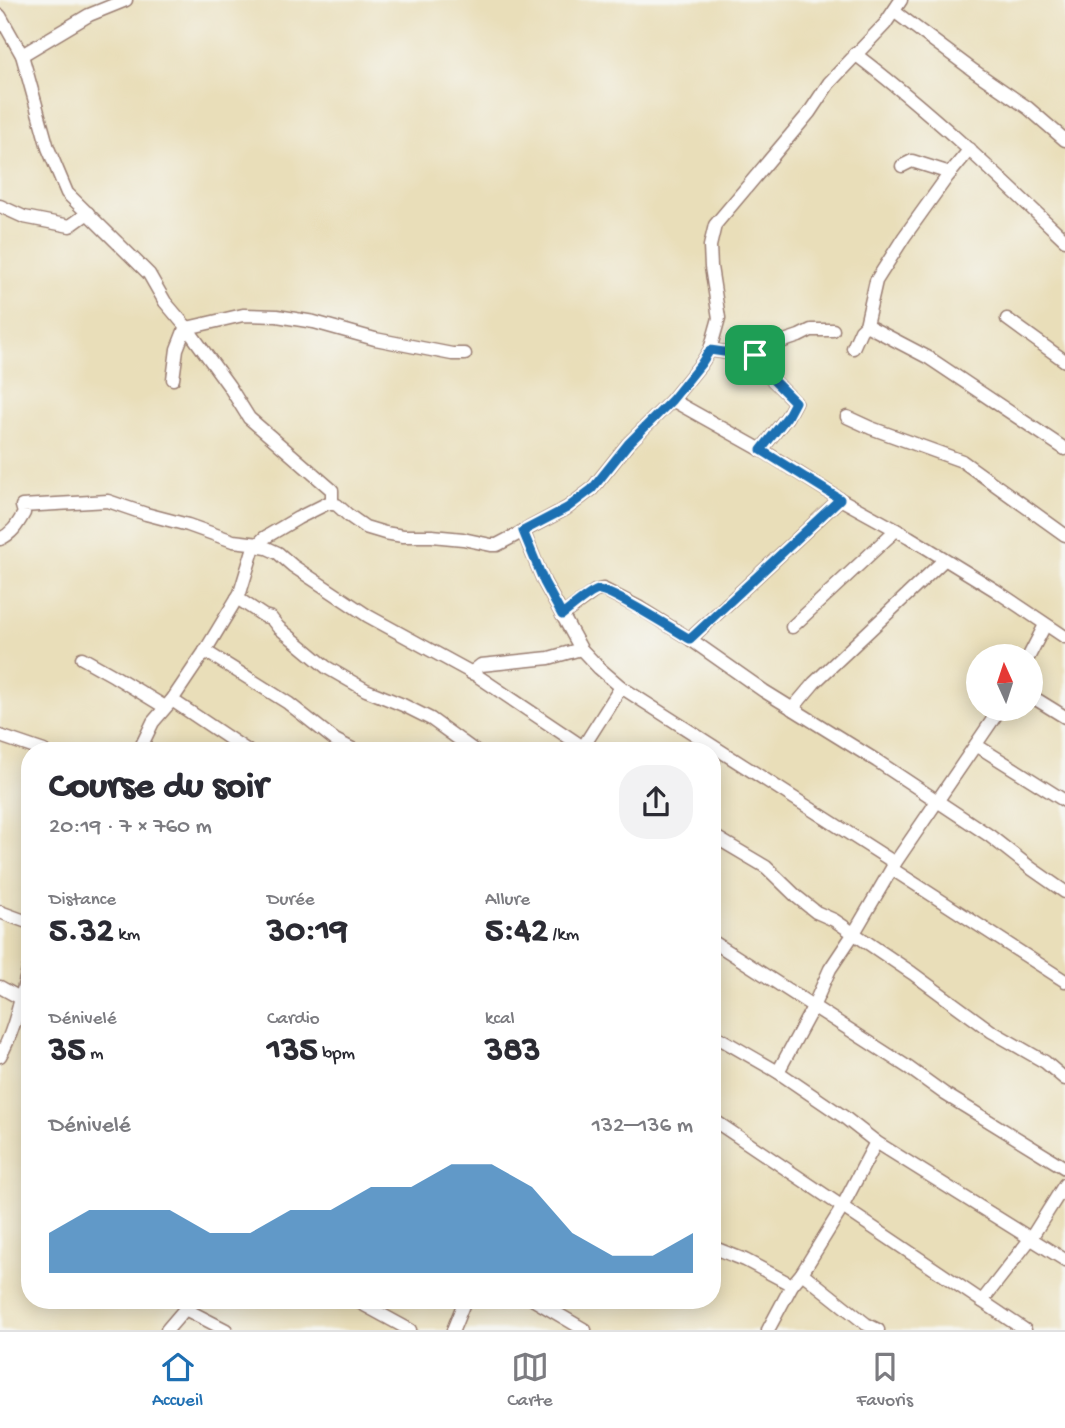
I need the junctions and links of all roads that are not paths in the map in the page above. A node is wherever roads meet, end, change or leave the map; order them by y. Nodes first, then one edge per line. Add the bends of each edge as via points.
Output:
1 (126, 0) edge
2 (898, 6) edge
3 (0, 16) edge
4 (855, 54) junction
5 (22, 55) junction
6 (1065, 140) edge
7 (970, 149) junction
8 (902, 166) dead end
9 (950, 173) junction
10 (0, 206) edge
11 (88, 213) junction
12 (1065, 240) edge
13 (1007, 319) dead end
14 (866, 325) junction
15 (186, 327) junction
16 (833, 330) dead end
17 (853, 348) dead end
18 (710, 350) junction
19 (465, 354) dead end
20 (755, 355) junction
21 (1065, 361) edge
22 (173, 379) dead end
23 (672, 400) junction
24 (847, 417) dead end
25 (1065, 449) edge
26 (761, 450) junction
27 (840, 499) junction
28 (332, 504) junction
29 (896, 530) junction
30 (523, 531) junction
31 (1065, 535) edge
32 (0, 539) edge
33 (257, 545) junction
34 (944, 560) junction
35 (237, 598) junction
36 (562, 615) junction
37 (1045, 625) junction
38 (792, 627) dead end
39 (1065, 637) edge
40 (690, 639) junction
41 (1035, 644) edge
42 (581, 649) junction
43 (205, 651) junction
44 (82, 658) dead end
45 (471, 673) junction
46 (621, 687) junction
47 (169, 703) junction
48 (1043, 703) edge
49 (792, 709) junction
50 (1065, 717) edge
51 (992, 721) edge
52 (0, 736) edge
53 (143, 742) edge
54 (233, 742) edge
55 (339, 742) edge
56 (463, 742) edge
57 (574, 742) edge
58 (588, 742) edge
59 (705, 742) edge
60 (21, 743) edge
61 (976, 745) junction
62 (721, 753) edge
63 (1065, 801) edge
64 (937, 802) junction
65 (721, 840) edge
66 (893, 866) junction
67 (1065, 892) edge
68 (0, 912) edge
69 (21, 920) edge
70 (854, 933) junction
71 (721, 947) edge
72 (1065, 981) edge
73 (0, 987) edge
74 (21, 995) edge
75 (20, 998) junction
76 (813, 1007) junction
77 (16, 1015) junction
78 (21, 1016) edge
79 (721, 1039) edge
80 (0, 1056) edge
81 (778, 1072) junction
82 (1065, 1079) edge
83 (721, 1125) edge
84 (876, 1142) junction
85 (1065, 1168) edge
86 (1065, 1184) edge
87 (843, 1206) junction
88 (1031, 1238) junction
89 (721, 1250) edge
90 (1065, 1260) edge
91 (802, 1273) junction
92 (792, 1285) junction
93 (982, 1301) junction
94 (183, 1309) edge
95 (192, 1309) edge
96 (372, 1309) edge
97 (461, 1309) edge
98 (549, 1309) edge
99 (167, 1330) edge
100 (226, 1330) edge
101 (410, 1330) edge
102 (453, 1330) edge
103 (585, 1330) edge
104 (768, 1330) edge
105 (878, 1330) edge
106 (1025, 1330) edge

1 - 5 street via 89,15
2 - 4 street
2 - 6 street
3 - 5 street
4 - 7 street
4 - 18 street via 715,225 710,246 719,318
5 - 11 street via 48,148 67,193
7 - 9 street
7 - 12 street
8 - 9 street via 912,161
9 - 14 street via 876,281
10 - 11 street via 24,217 70,226
11 - 15 street via 149,274
13 - 21 street
14 - 17 street
14 - 25 street via 929,358
15 - 19 street via 243,315 276,316
15 - 22 street
15 - 28 street via 249,418 332,490
16 - 20 street via 811,330
18 - 20 street
18 - 23 street
20 - 26 street via 795,402
23 - 26 street
23 - 30 street via 592,489
24 - 31 street via 962,461
26 - 27 street
27 - 29 street
27 - 40 street
28 - 30 street via 365,527 403,536 497,545
28 - 33 street via 309,512
29 - 34 street
29 - 38 street
30 - 36 street
32 - 33 street via 17,525 24,513 22,506 108,501
33 - 35 street
33 - 45 street via 278,554 368,616
34 - 37 street
34 - 49 street
35 - 43 street
35 - 56 street via 271,618 326,667 431,719
36 - 40 street via 603,589
36 - 42 street
37 - 39 street
37 - 41 street
40 - 49 street
42 - 45 street via 549,658 481,665
42 - 46 street
43 - 47 street
43 - 55 street via 288,703
44 - 47 street
45 - 57 street
46 - 58 street
46 - 59 street
47 - 53 street
47 - 54 street
48 - 50 street
49 - 64 street
51 - 61 street
52 - 60 street
61 - 63 street
61 - 64 street
62 - 66 street
64 - 66 street
64 - 67 street
65 - 70 street via 766,867 816,912
66 - 70 street
66 - 72 street
68 - 69 street
70 - 76 street via 830,969
70 - 82 street
71 - 76 street
73 - 75 street
74 - 75 street
75 - 77 street
76 - 81 street
76 - 85 street
77 - 78 street
77 - 80 street
79 - 81 street
81 - 84 street
83 - 87 street
84 - 87 street
84 - 88 street
86 - 88 street
87 - 91 street
87 - 93 street
88 - 90 street
88 - 93 street
89 - 92 street
91 - 92 street
91 - 105 street
92 - 104 street
93 - 106 street
94 - 99 street
95 - 100 street
96 - 101 street
97 - 102 street
98 - 103 street

